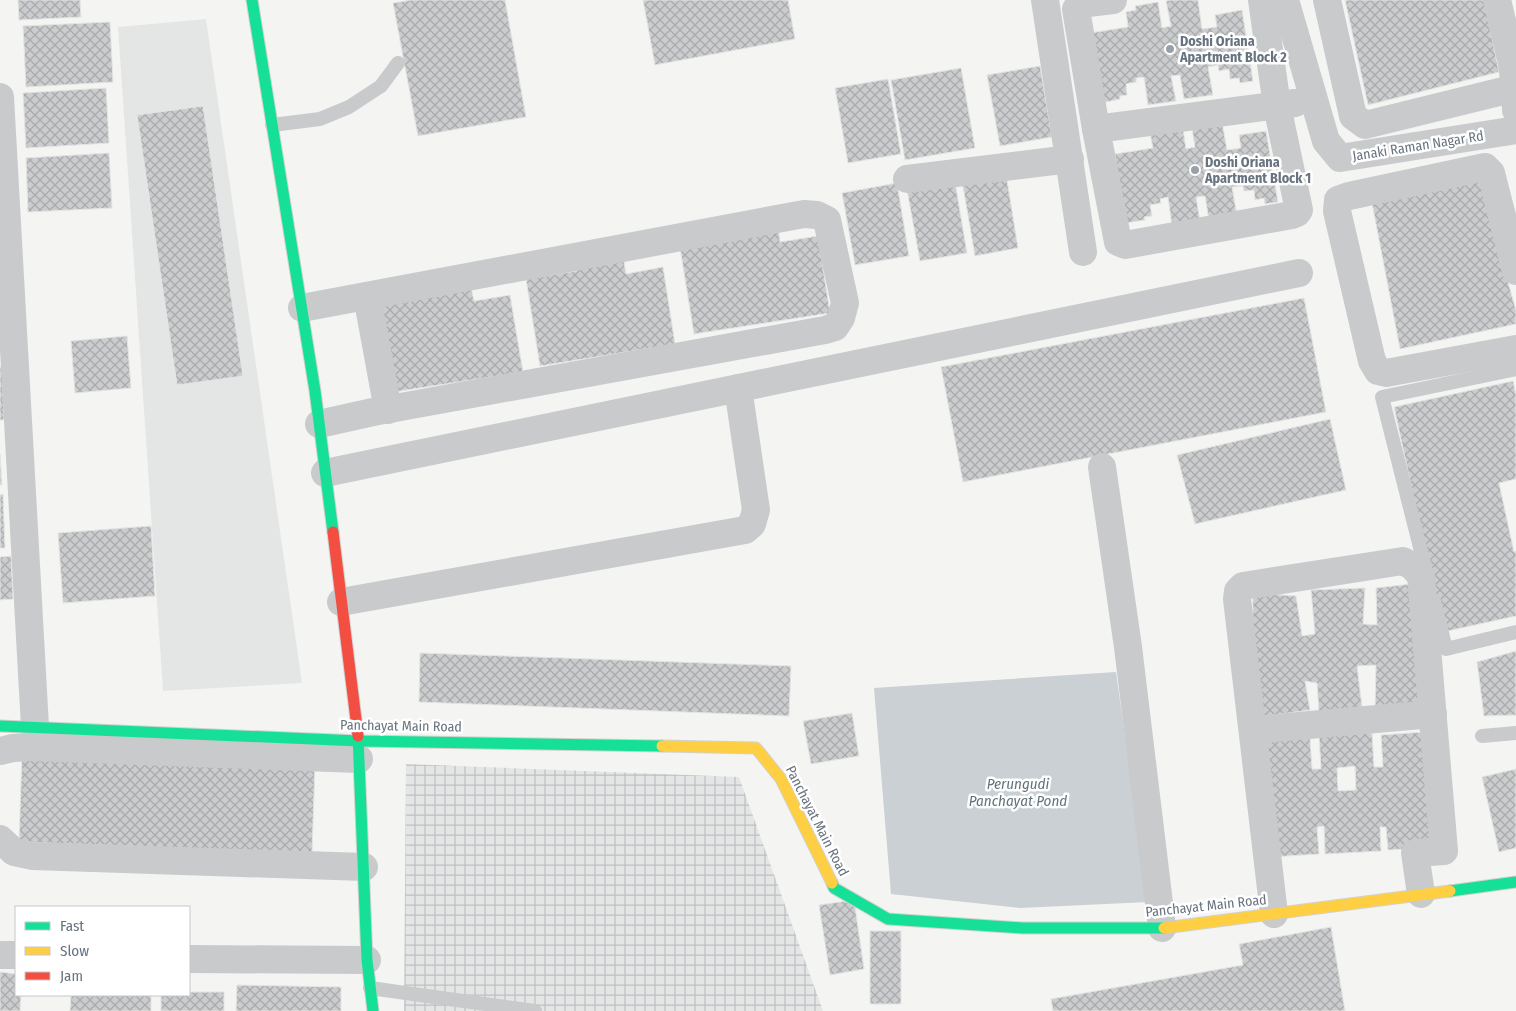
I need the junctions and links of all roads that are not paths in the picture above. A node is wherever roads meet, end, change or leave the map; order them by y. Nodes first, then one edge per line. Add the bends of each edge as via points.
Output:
1 (252, 0) edge
2 (1045, 0) edge
3 (1113, 0) edge
4 (1262, 0) edge
5 (1285, 0) edge
6 (1327, 0) edge
7 (1505, 14) edge
8 (398, 63) dead end
9 (0, 96) edge
10 (1516, 99) edge
11 (1313, 101) junction
12 (1277, 106) junction
13 (272, 125) junction
14 (1096, 129) junction
15 (1516, 130) edge
16 (1070, 160) junction
17 (907, 179) dead end
18 (1083, 252) dead end
19 (1514, 255) edge
20 (1299, 273) dead end
21 (367, 296) junction
22 (302, 308) junction
23 (1516, 350) edge
24 (1516, 369) edge
25 (738, 388) junction
26 (388, 410) junction
27 (319, 424) junction
28 (1102, 467) dead end
29 (325, 473) junction
30 (341, 602) junction
31 (1516, 632) edge
32 (1433, 714) junction
33 (0, 726) edge
34 (35, 727) junction
35 (1253, 730) junction
36 (1516, 732) edge
37 (1482, 736) dead end
38 (359, 750) junction
39 (0, 751) edge
40 (0, 839) edge
41 (364, 866) junction
42 (1516, 882) edge
43 (1421, 894) junction
44 (1274, 914) junction
45 (1162, 928) junction
46 (0, 955) edge
47 (15, 955) edge
48 (190, 959) edge
49 (367, 960) junction
50 (370, 988) junction
51 (373, 1011) edge
52 (535, 1011) edge

1 - 13 street
2 - 16 street
3 - 14 street via 1080,4 1076,9
4 - 12 street
5 - 11 street, Janaki Raman Nagar Rd
6 - 10 street via 1353,116 1365,125
7 - 10 street
8 - 13 lane via 381,86 349,107 320,119
9 - 34 street
11 - 12 street
11 - 15 street, Janaki Raman Nagar Rd via 1326,141 1340,158
12 - 14 street
12 - 14 street via 1299,210 1297,213 1125,245 1118,242
13 - 22 street
16 - 17 street
16 - 18 street
19 - 23 street via 1491,173 1484,167 1338,200 1337,211 1372,361 1378,371 1386,373
20 - 25 street
21 - 22 street
21 - 26 street
21 - 26 street via 804,214 827,220 846,303 835,327 825,330
22 - 27 street
24 - 31 lane via 1382,397 1446,649
25 - 29 street
25 - 30 street via 756,510 752,524 746,530
26 - 27 street
27 - 29 street
28 - 45 street via 1128,647
29 - 30 street
30 - 38 street
32 - 35 street
32 - 35 street via 1421,576 1403,561 1243,586 1238,591
32 - 43 street via 1444,851 1415,853
33 - 34 street, Panchayat Main Road
34 - 38 street, Panchayat Main Road
35 - 44 street
36 - 37 lane
38 - 39 street via 30,747
38 - 41 street
38 - 45 street, Panchayat Main Road via 756,748 781,779 834,888 888,919 1022,928
40 - 41 street via 14,852 33,856
41 - 49 street
42 - 43 street, Panchayat Main Road
43 - 44 street, Panchayat Main Road
44 - 45 street, Panchayat Main Road
46 - 47 street
48 - 49 street
49 - 50 street
50 - 51 street
50 - 52 lane

